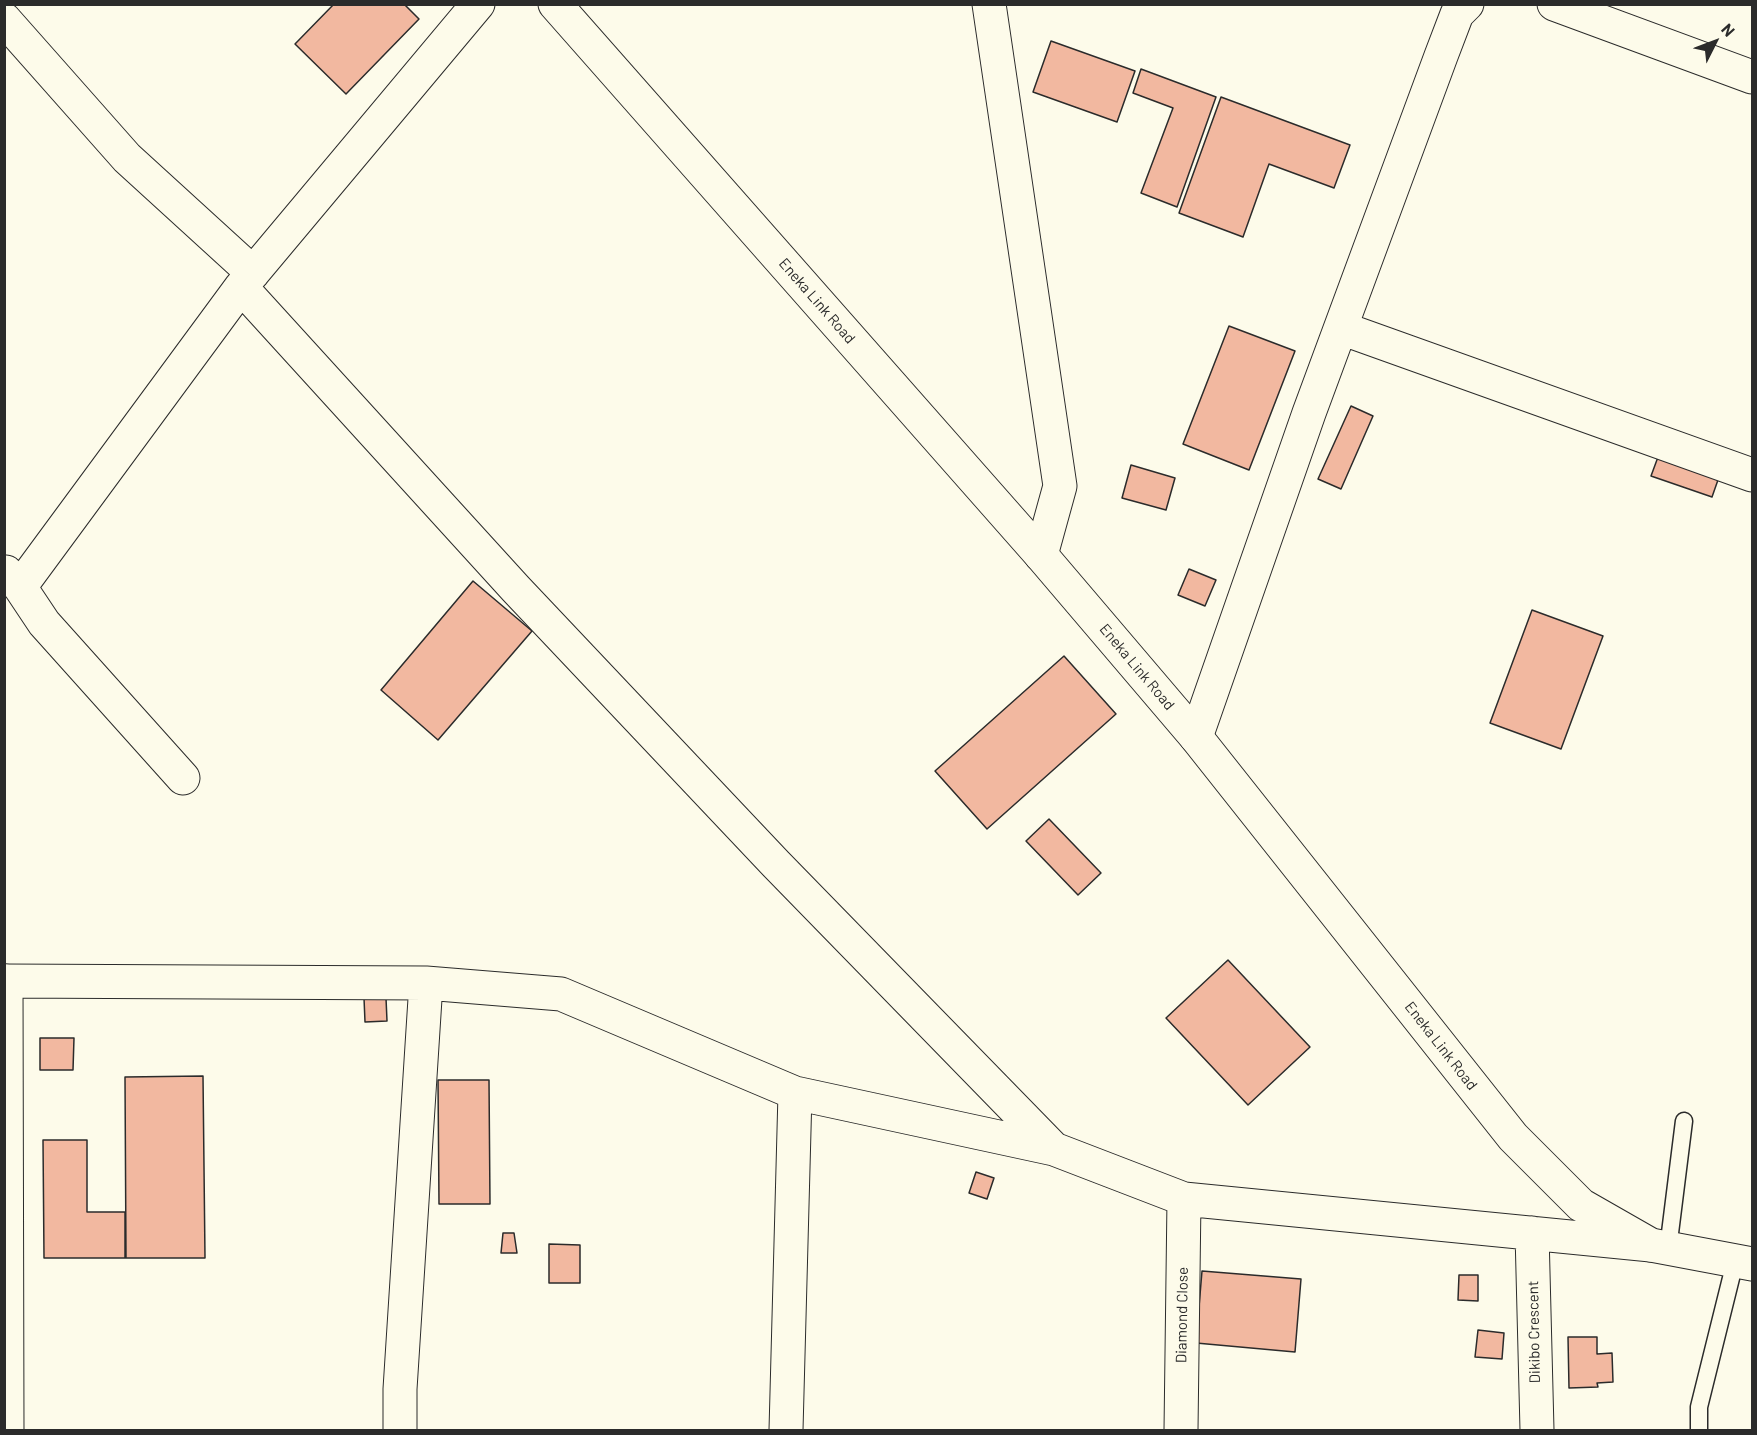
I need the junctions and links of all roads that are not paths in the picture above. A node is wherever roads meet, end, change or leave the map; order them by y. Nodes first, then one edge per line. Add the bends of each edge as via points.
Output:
1 (478, 4) edge
2 (555, 4) edge
3 (989, 4) edge
4 (1467, 4) edge
5 (1554, 4) edge
6 (4, 19) edge
7 (1752, 76) edge
8 (247, 280) junction
9 (1341, 328) junction
10 (1752, 475) edge
11 (1041, 555) junction
12 (12, 579) edge
13 (1196, 737) junction
14 (183, 778) dead end
15 (5, 981) edge
16 (426, 983) junction
17 (795, 1094) junction
18 (1684, 1121) dead end
19 (1054, 1149) junction
20 (1184, 1198) junction
21 (1532, 1233) junction
22 (1659, 1247) junction
23 (1744, 1263) edge
24 (7, 1431) edge
25 (400, 1431) edge
26 (786, 1431) edge
27 (1181, 1431) edge
28 (1537, 1431) edge
29 (1699, 1431) edge

1 - 8 street
2 - 11 street, Eneka Link Road
3 - 11 street via 1060,486
4 - 9 street via 1457,14
5 - 7 street
6 - 8 street via 128,158
8 - 12 street
8 - 19 street via 516,589 776,864
9 - 10 street
9 - 13 street
11 - 13 street, Eneka Link Road
12 - 14 street via 44,623
13 - 22 street, Eneka Link Road via 1513,1137 1581,1205
15 - 16 street
15 - 24 street
16 - 17 street via 561,994
16 - 25 street
17 - 19 street
17 - 26 street
18 - 22 lane
19 - 20 street
20 - 21 street
20 - 27 street, Diamond Close
21 - 22 street
21 - 28 street, Dikibo Crescent
22 - 23 street, Eneka Link Road
23 - 29 lane via 1698,1407

